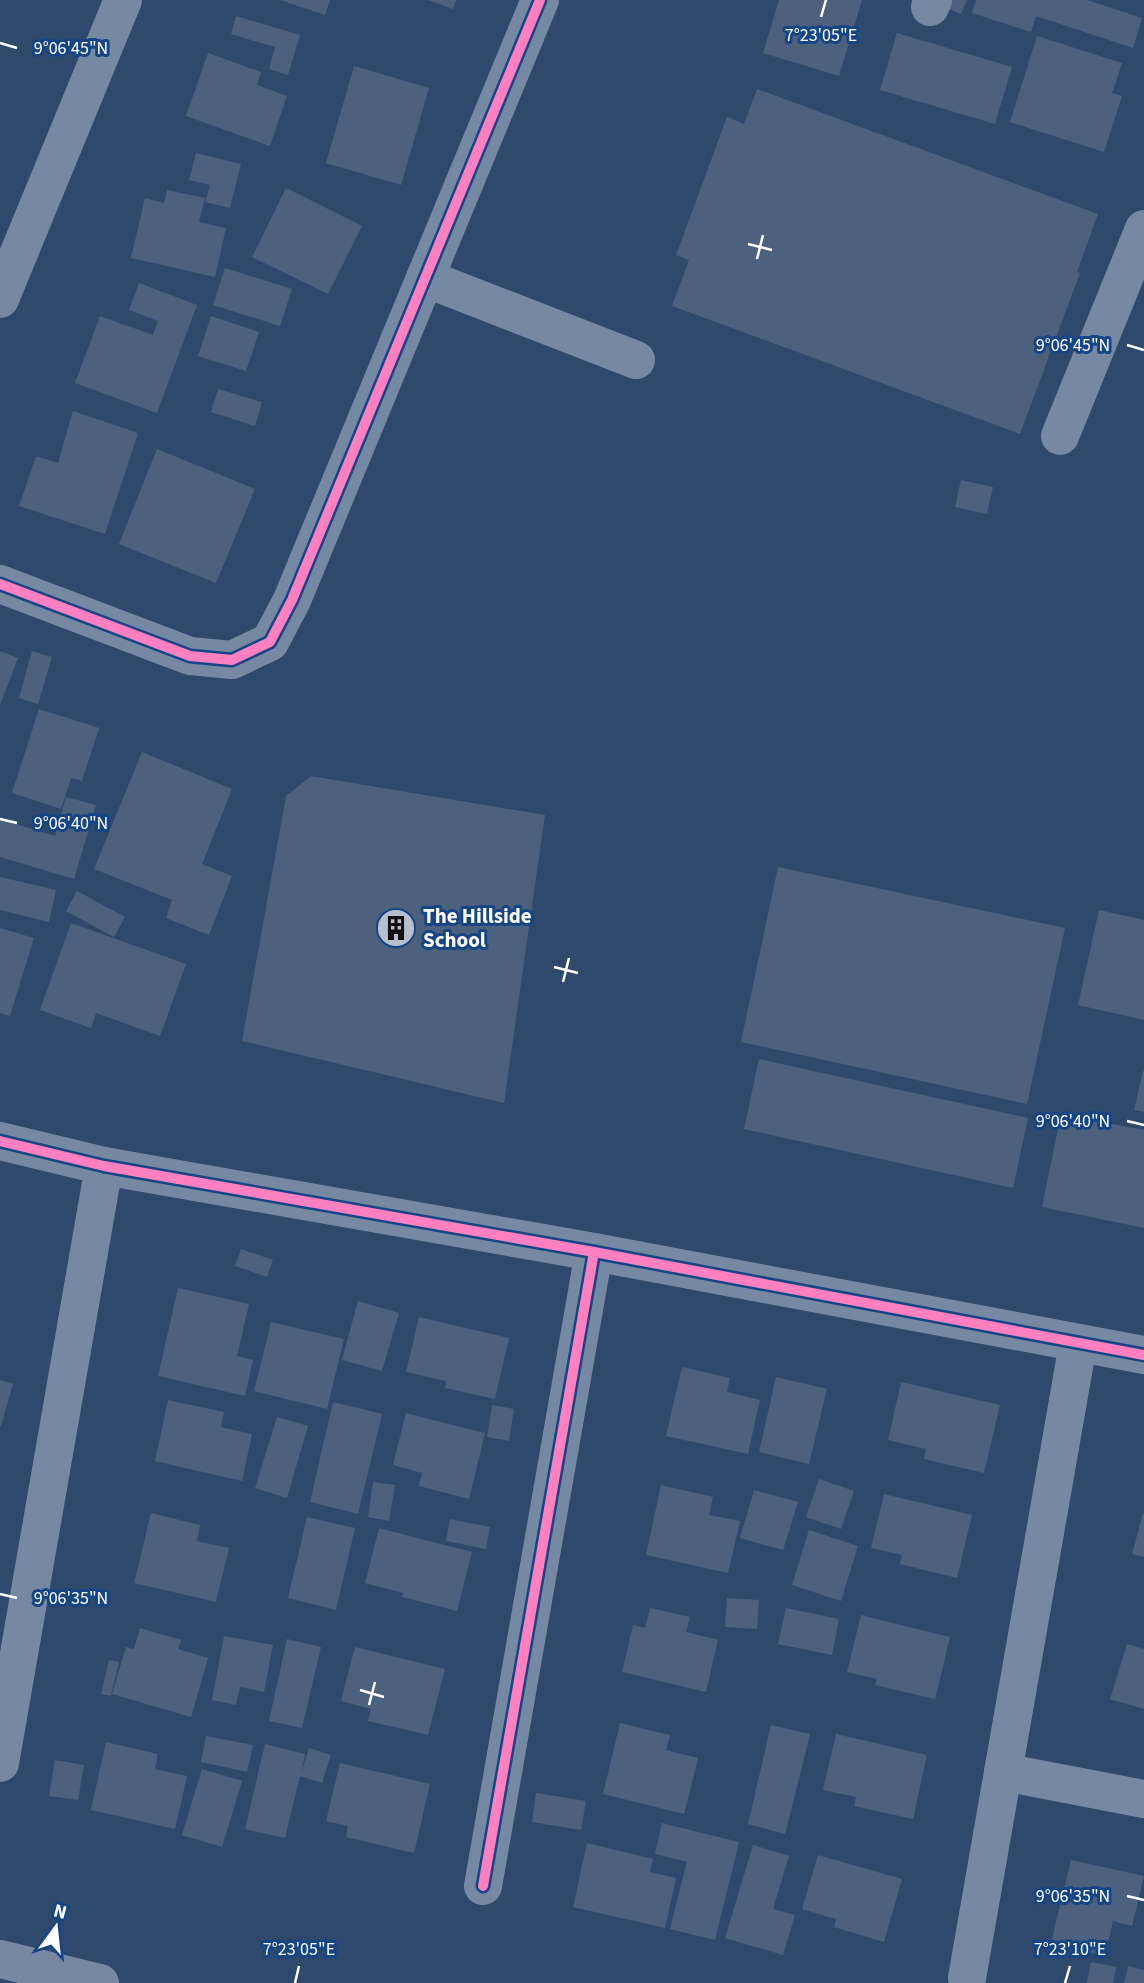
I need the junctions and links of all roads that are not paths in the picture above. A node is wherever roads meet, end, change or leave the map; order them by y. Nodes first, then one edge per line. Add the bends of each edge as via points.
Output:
1 (123, 0) edge
2 (540, 0) edge
3 (1144, 229) edge
4 (425, 278) junction
5 (0, 299) edge
6 (636, 360) dead end
7 (1060, 436) dead end
8 (0, 583) edge
9 (0, 1141) edge
10 (104, 1166) junction
11 (594, 1252) junction
12 (1078, 1344) junction
13 (1144, 1355) edge
14 (15, 1584) edge
15 (0, 1763) edge
16 (1003, 1772) junction
17 (1144, 1799) edge
18 (483, 1886) dead end
19 (0, 1959) edge
20 (967, 1978) dead end
21 (100, 1983) edge

1 - 5 street
2 - 4 street
3 - 7 street
4 - 6 street
4 - 8 street via 292,600 270,642 232,660 190,656
9 - 10 street
10 - 11 street
10 - 14 street
11 - 12 street
11 - 18 street
12 - 13 street
12 - 16 street
14 - 15 street
16 - 17 street
16 - 20 street
19 - 21 street

